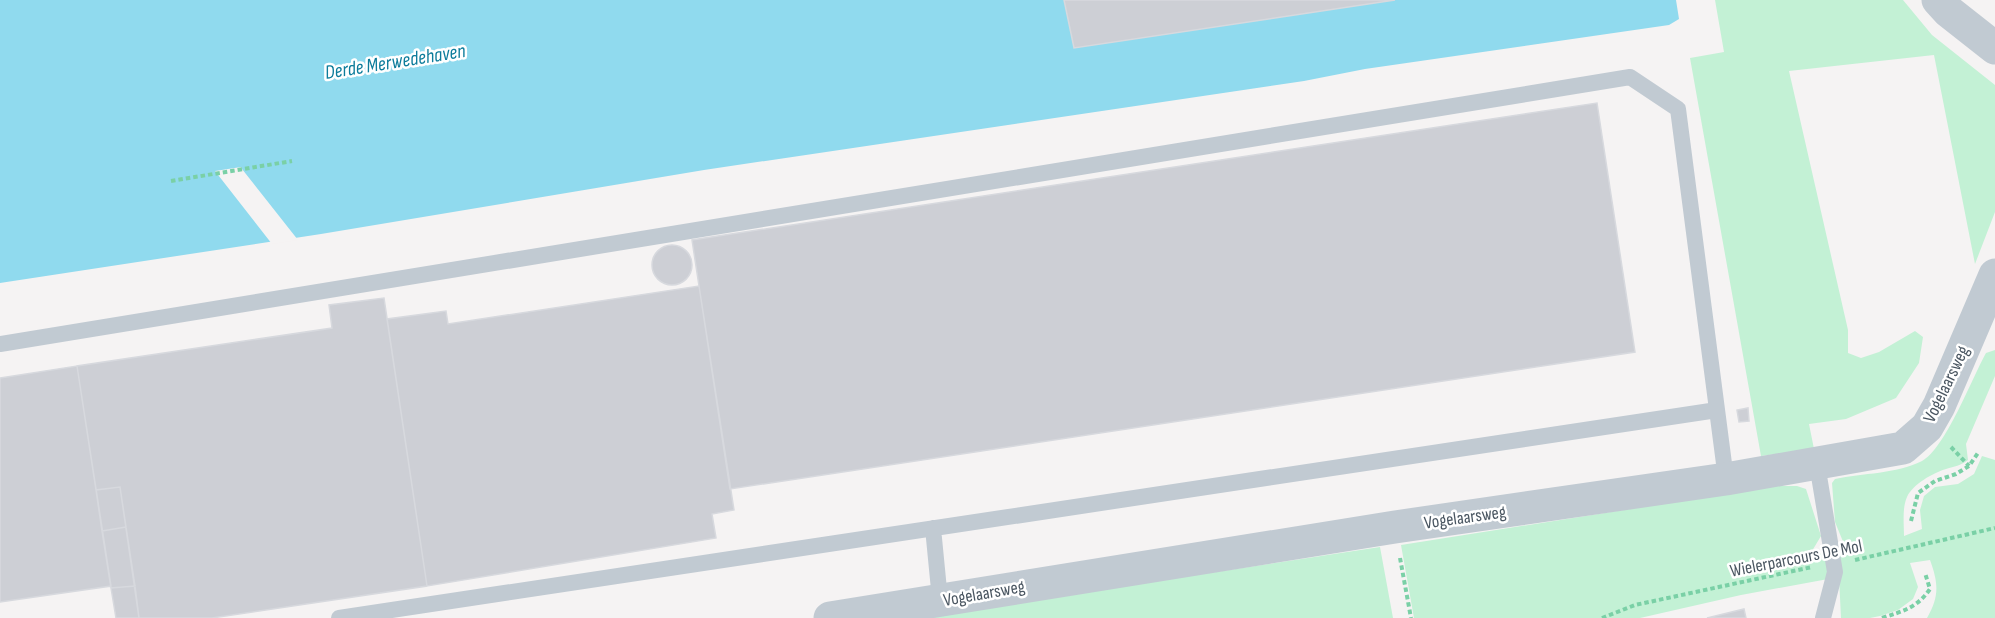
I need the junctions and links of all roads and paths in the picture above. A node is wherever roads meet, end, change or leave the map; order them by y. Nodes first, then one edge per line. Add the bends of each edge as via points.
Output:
1 (1938, 0) edge
2 (1995, 48) edge
3 (292, 161) dead end
4 (171, 181) dead end
5 (1995, 275) edge
6 (0, 344) edge
7 (1717, 410) junction
8 (1978, 453) dead end
9 (1817, 464) junction
10 (1726, 479) junction
11 (1911, 520) dead end
12 (1395, 527) junction
13 (933, 528) junction
14 (1995, 528) edge
15 (1834, 564) junction
16 (1925, 573) dead end
17 (940, 600) junction
18 (339, 618) edge
19 (830, 618) edge
20 (1411, 618) edge
21 (1602, 618) edge
22 (1822, 618) edge
23 (1882, 618) edge

1 - 2 street
3 - 4 path
5 - 9 street, Vogelaarsweg via 1927,427 1903,448
6 - 7 lane via 1630,77 1678,109
7 - 10 lane
7 - 13 lane
8 - 11 path via 1969,466 1918,492
9 - 10 street, Vogelaarsweg
9 - 15 lane
10 - 12 street, Vogelaarsweg
12 - 17 street, Vogelaarsweg
12 - 20 path
13 - 17 lane
13 - 18 lane
14 - 15 path, Wielerparcours De Mol
15 - 21 path, Wielerparcours De Mol via 1635,605
15 - 22 lane
16 - 23 path via 1930,589 1922,601
17 - 19 street, Vogelaarsweg

